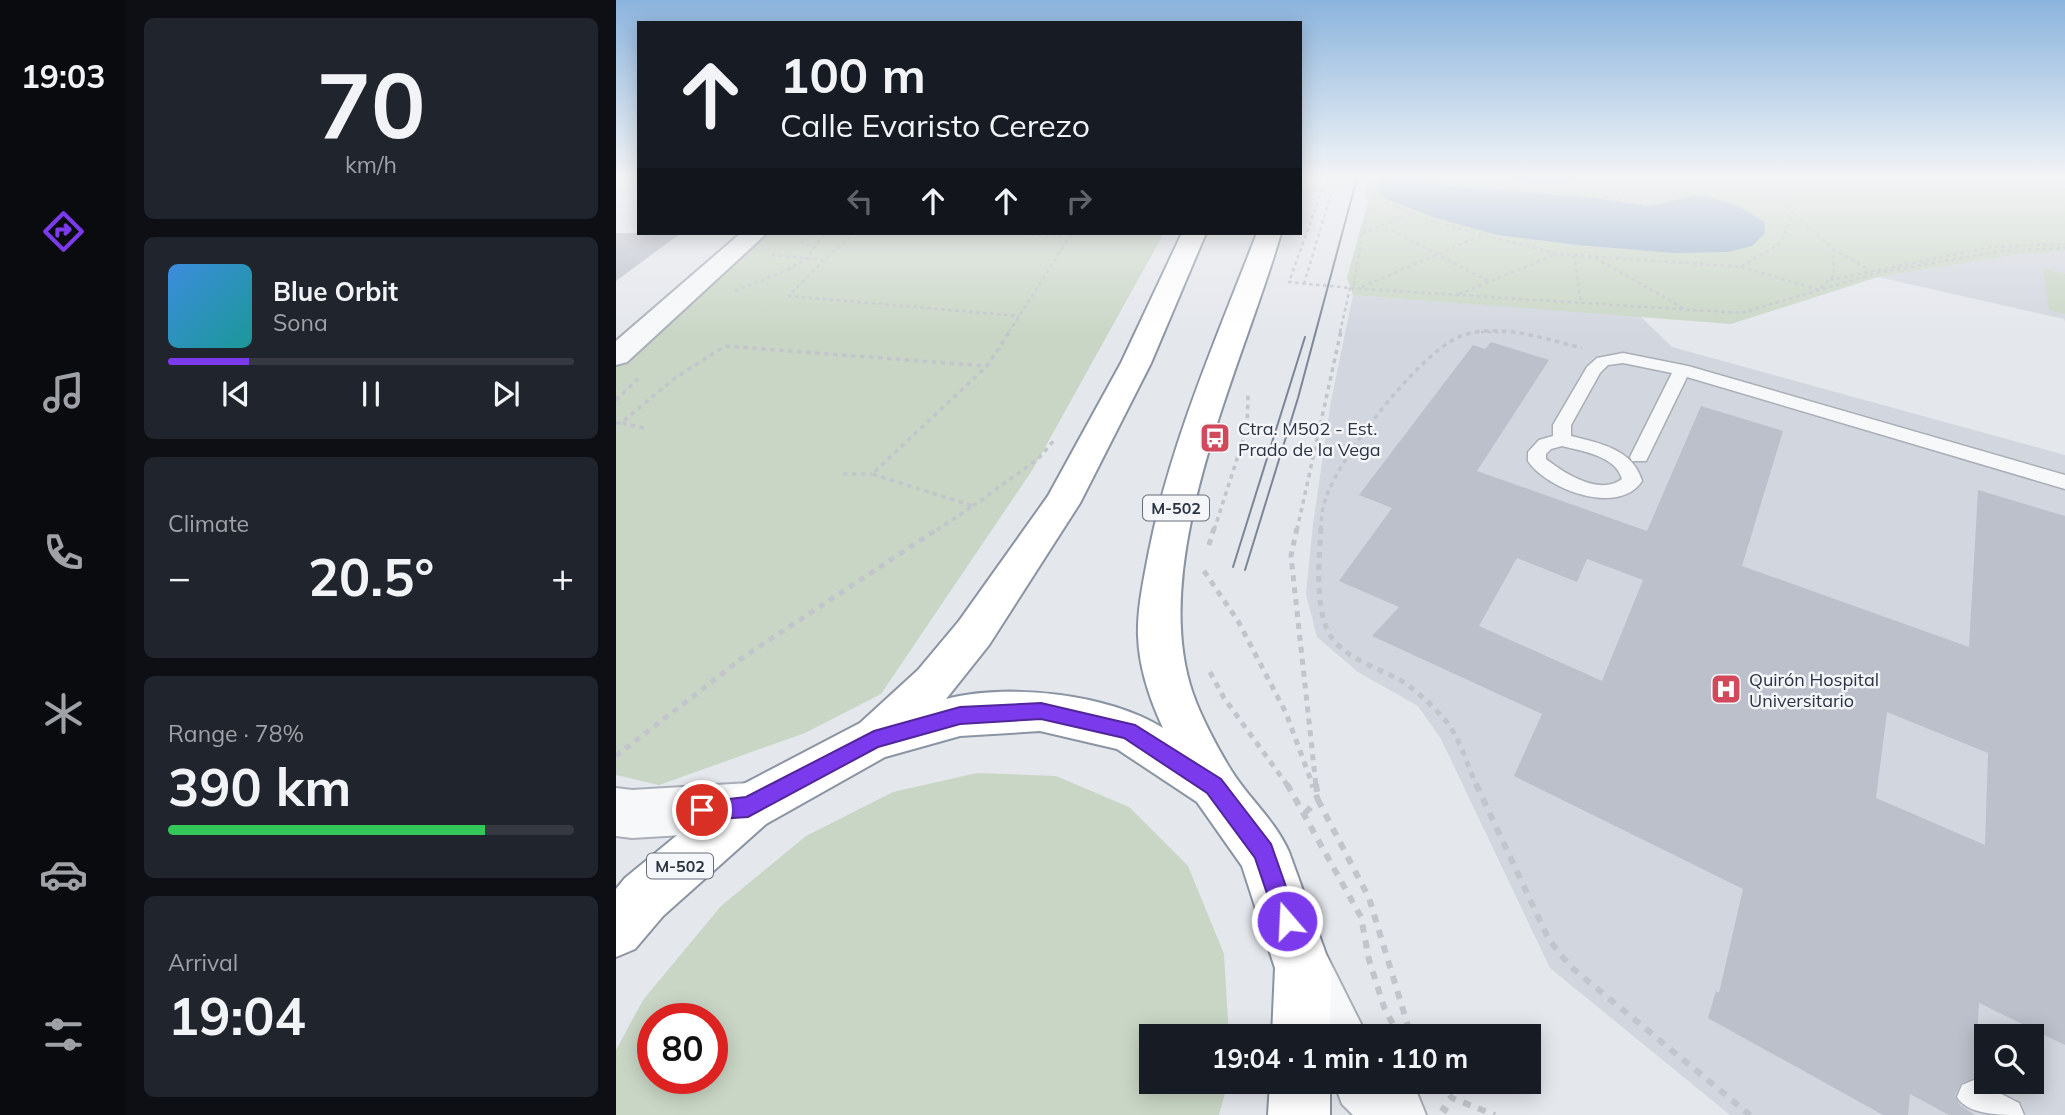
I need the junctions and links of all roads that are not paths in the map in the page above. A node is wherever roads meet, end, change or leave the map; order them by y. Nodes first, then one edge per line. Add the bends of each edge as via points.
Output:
1 (1192, 235) edge
2 (1268, 235) edge
3 (746, 242) edge
4 (616, 356) edge
5 (1682, 370) junction
6 (1562, 440) dead end
7 (1639, 457) dead end
8 (2065, 482) edge
9 (874, 739) junction
10 (1214, 786) junction
11 (748, 807) junction
12 (616, 812) edge
13 (616, 930) edge
14 (1303, 968) junction
15 (1301, 1024) edge
16 (1332, 1024) edge
17 (1300, 1094) edge
18 (1375, 1094) edge
19 (1974, 1097) dead end
20 (1299, 1115) edge
21 (1395, 1115) edge
22 (2007, 1115) edge

1 - 9 highway, M-502 via 1136,363 1062,503 974,633 934,683
2 - 10 highway, M-502 via 1191,455 1164,576 1159,636 1171,696
3 - 4 street
5 - 6 lane via 1623,358 1603,361 1562,425
5 - 7 lane
5 - 8 lane
9 - 10 highway, M-502 via 960,716 1041,711 1128,731
9 - 11 highway, M-502
10 - 14 highway, M-502 via 1263,852
11 - 12 street
11 - 13 highway, M-502 via 644,897
14 - 15 highway, M-502
14 - 16 street
17 - 20 highway
18 - 21 street
19 - 22 lane

